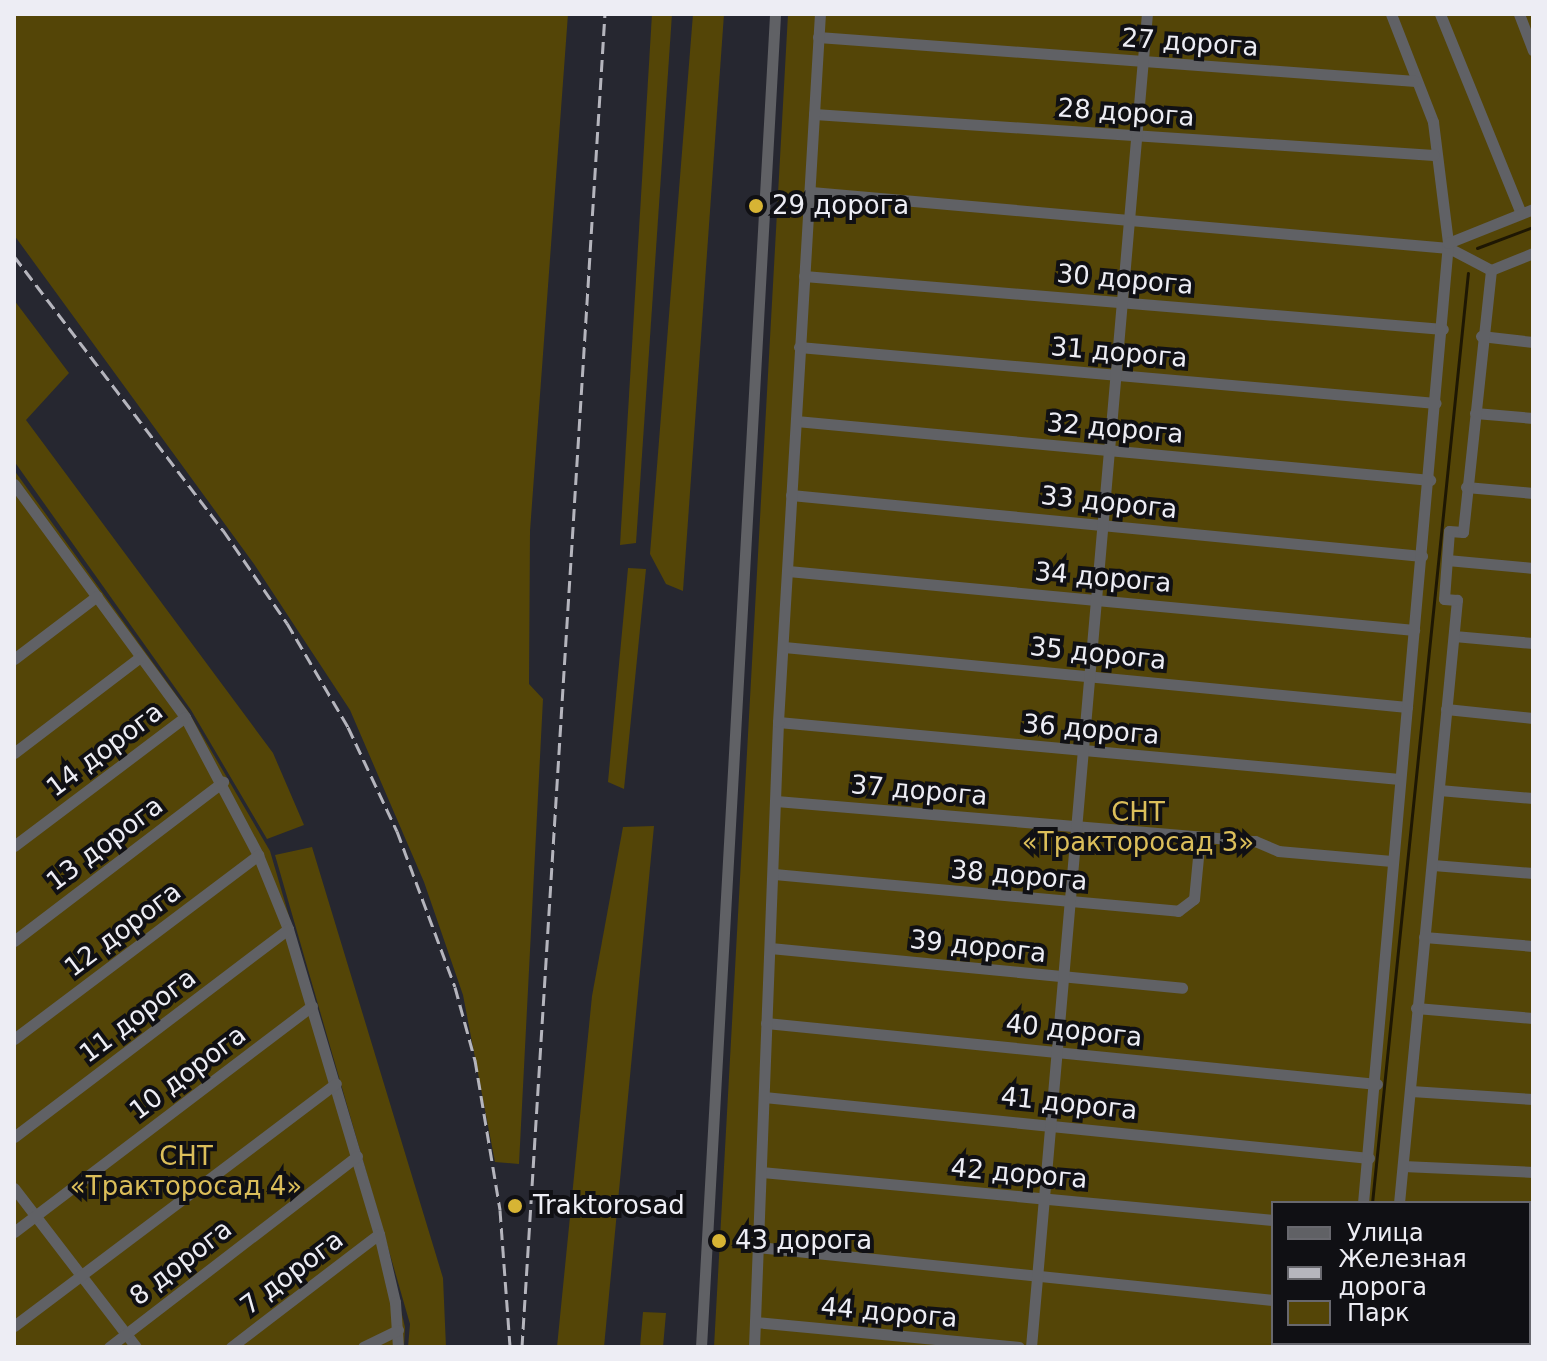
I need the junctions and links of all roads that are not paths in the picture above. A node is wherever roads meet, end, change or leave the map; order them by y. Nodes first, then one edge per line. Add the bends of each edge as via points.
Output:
1 (775, 14) edge
2 (820, 14) edge
3 (1147, 14) edge
4 (1391, 14) edge
5 (1440, 14) edge
6 (1519, 14) edge
7 (818, 37) junction
8 (1533, 50) edge
9 (1143, 62) junction
10 (1415, 81) junction
11 (814, 114) junction
12 (1137, 136) junction
13 (1434, 155) junction
14 (811, 192) junction
15 (1533, 209) edge
16 (1521, 213) junction
17 (1130, 219) junction
18 (1448, 245) junction
19 (1533, 253) edge
20 (1491, 270) junction
21 (804, 276) junction
22 (1123, 301) junction
23 (1443, 329) junction
24 (1481, 336) junction
25 (1533, 342) edge
26 (799, 347) junction
27 (1117, 375) junction
28 (1436, 403) junction
29 (1475, 413) junction
30 (1533, 418) edge
31 (796, 421) junction
32 (1110, 450) junction
33 (1430, 480) junction
34 (14, 484) edge
35 (1466, 487) junction
36 (1533, 493) edge
37 (791, 495) junction
38 (1102, 524) junction
39 (1422, 556) junction
40 (1447, 560) junction
41 (1533, 568) edge
42 (788, 571) junction
43 (97, 596) junction
44 (1095, 599) junction
45 (1414, 630) junction
46 (1454, 636) junction
47 (1533, 643) edge
48 (784, 647) junction
49 (140, 657) junction
50 (14, 659) edge
51 (1088, 675) junction
52 (1407, 707) junction
53 (1446, 709) junction
54 (185, 717) junction
55 (1533, 718) edge
56 (778, 722) junction
57 (1082, 752) junction
58 (14, 753) edge
59 (1399, 779) junction
60 (223, 782) junction
61 (1439, 790) junction
62 (1533, 798) edge
63 (776, 801) junction
64 (1075, 827) junction
65 (1200, 837) junction
66 (14, 846) edge
67 (258, 855) junction
68 (1392, 861) junction
69 (1433, 865) junction
70 (1533, 873) edge
71 (774, 874) junction
72 (1071, 903) junction
73 (288, 929) junction
74 (1424, 937) junction
75 (14, 941) edge
76 (1533, 946) edge
77 (770, 948) junction
78 (1063, 978) junction
79 (1182, 988) dead end
80 (312, 1006) junction
81 (1416, 1008) junction
82 (1533, 1018) edge
83 (766, 1023) junction
84 (14, 1039) edge
85 (1057, 1051) junction
86 (336, 1083) junction
87 (1377, 1084) junction
88 (1411, 1091) junction
89 (764, 1097) junction
90 (1533, 1099) edge
91 (1050, 1124) junction
92 (14, 1137) edge
93 (357, 1156) junction
94 (1369, 1158) junction
95 (1403, 1166) junction
96 (761, 1172) junction
97 (1533, 1172) edge
98 (14, 1188) edge
99 (1045, 1198) junction
100 (1363, 1201) edge
101 (1399, 1201) edge
102 (35, 1216) junction
103 (1271, 1220) edge
104 (14, 1232) edge
105 (379, 1234) junction
106 (758, 1247) junction
107 (1040, 1272) junction
108 (81, 1275) junction
109 (1271, 1300) edge
110 (755, 1322) junction
111 (14, 1326) edge
112 (398, 1330) junction
113 (126, 1334) junction
114 (109, 1347) edge
115 (136, 1347) edge
116 (231, 1347) edge
117 (363, 1347) edge
118 (398, 1347) edge
119 (701, 1347) edge
120 (754, 1347) edge
121 (1019, 1347) edge
122 (1031, 1347) edge

1 - 119 street
2 - 7 street
3 - 9 street
4 - 10 street
5 - 16 street
6 - 8 street
7 - 9 street, 27 дорога
7 - 11 street
9 - 10 street, 27 дорога
9 - 12 street
10 - 13 street via 1433,122
11 - 12 street, 28 дорога
11 - 14 street
12 - 13 street, 28 дорога
12 - 17 street
13 - 18 street
14 - 17 street
14 - 21 street
15 - 16 street
16 - 18 street
17 - 18 street
17 - 22 street
18 - 20 street
18 - 23 street
19 - 20 street
20 - 24 street
21 - 22 street, 30 дорога
21 - 26 street
22 - 23 street, 30 дорога
22 - 27 street
23 - 28 street
24 - 25 street
24 - 29 street
26 - 27 street, 31 дорога
26 - 31 street
27 - 28 street, 31 дорога
27 - 32 street
28 - 33 street
29 - 30 street
29 - 35 street
31 - 32 street, 32 дорога
31 - 37 street
32 - 33 street, 32 дорога
32 - 38 street
33 - 39 street
34 - 43 street
35 - 36 street
35 - 40 street via 1463,532 1449,531
37 - 38 street, 33 дорога
37 - 42 street
38 - 39 street, 33 дорога
38 - 44 street
39 - 45 street
40 - 41 street
40 - 46 street via 1444,599 1457,600
42 - 44 street, 34 дорога
42 - 48 street
43 - 49 street
43 - 50 street
44 - 45 street, 34 дорога
44 - 51 street
45 - 52 street
46 - 47 street
46 - 53 street
48 - 51 street, 35 дорога
48 - 56 street
49 - 54 street
49 - 58 street
51 - 52 street, 35 дорога
51 - 57 street
52 - 59 street
53 - 55 street
53 - 61 street
54 - 60 street
54 - 66 street, 14 дорога
56 - 57 street, 36 дорога
56 - 63 street
57 - 59 street, 36 дорога
57 - 64 street
59 - 68 street
60 - 67 street
60 - 75 street, 13 дорога
61 - 62 street
61 - 69 street
63 - 64 street, 37 дорога
63 - 71 street
64 - 65 street, 37 дорога
64 - 72 street
65 - 68 street, 37 дорога
65 - 72 street, 38 дорога via 1194,899 1178,911
67 - 73 street
67 - 84 street, 12 дорога
68 - 87 street
69 - 70 street
69 - 74 street
71 - 72 street, 38 дорога
71 - 77 street
72 - 78 street
73 - 80 street
73 - 92 street, 11 дорога
74 - 76 street
74 - 81 street
77 - 78 street, 39 дорога
77 - 83 street
78 - 79 street, 39 дорога
78 - 85 street
80 - 86 street
80 - 102 street, 10 дорога
81 - 82 street
81 - 88 street
83 - 85 street, 40 дорога
83 - 89 street
85 - 87 street, 40 дорога
85 - 91 street
86 - 93 street
86 - 108 street
87 - 94 street
88 - 90 street
88 - 95 street
89 - 91 street, 41 дорога
89 - 96 street
91 - 94 street, 41 дорога
91 - 99 street
93 - 105 street
93 - 113 street, 8 дорога
94 - 100 street
95 - 97 street
95 - 101 street
96 - 99 street, 42 дорога
96 - 106 street
98 - 102 street
99 - 103 street, 42 дорога
99 - 107 street
102 - 104 street, 10 дорога
102 - 108 street
105 - 112 street
105 - 116 street, 7 дорога
106 - 107 street
106 - 110 street
107 - 109 street
107 - 122 street
108 - 111 street
108 - 113 street
110 - 120 street
110 - 121 street, 44 дорога
112 - 117 street
112 - 118 street
113 - 114 street, 8 дорога
113 - 115 street

